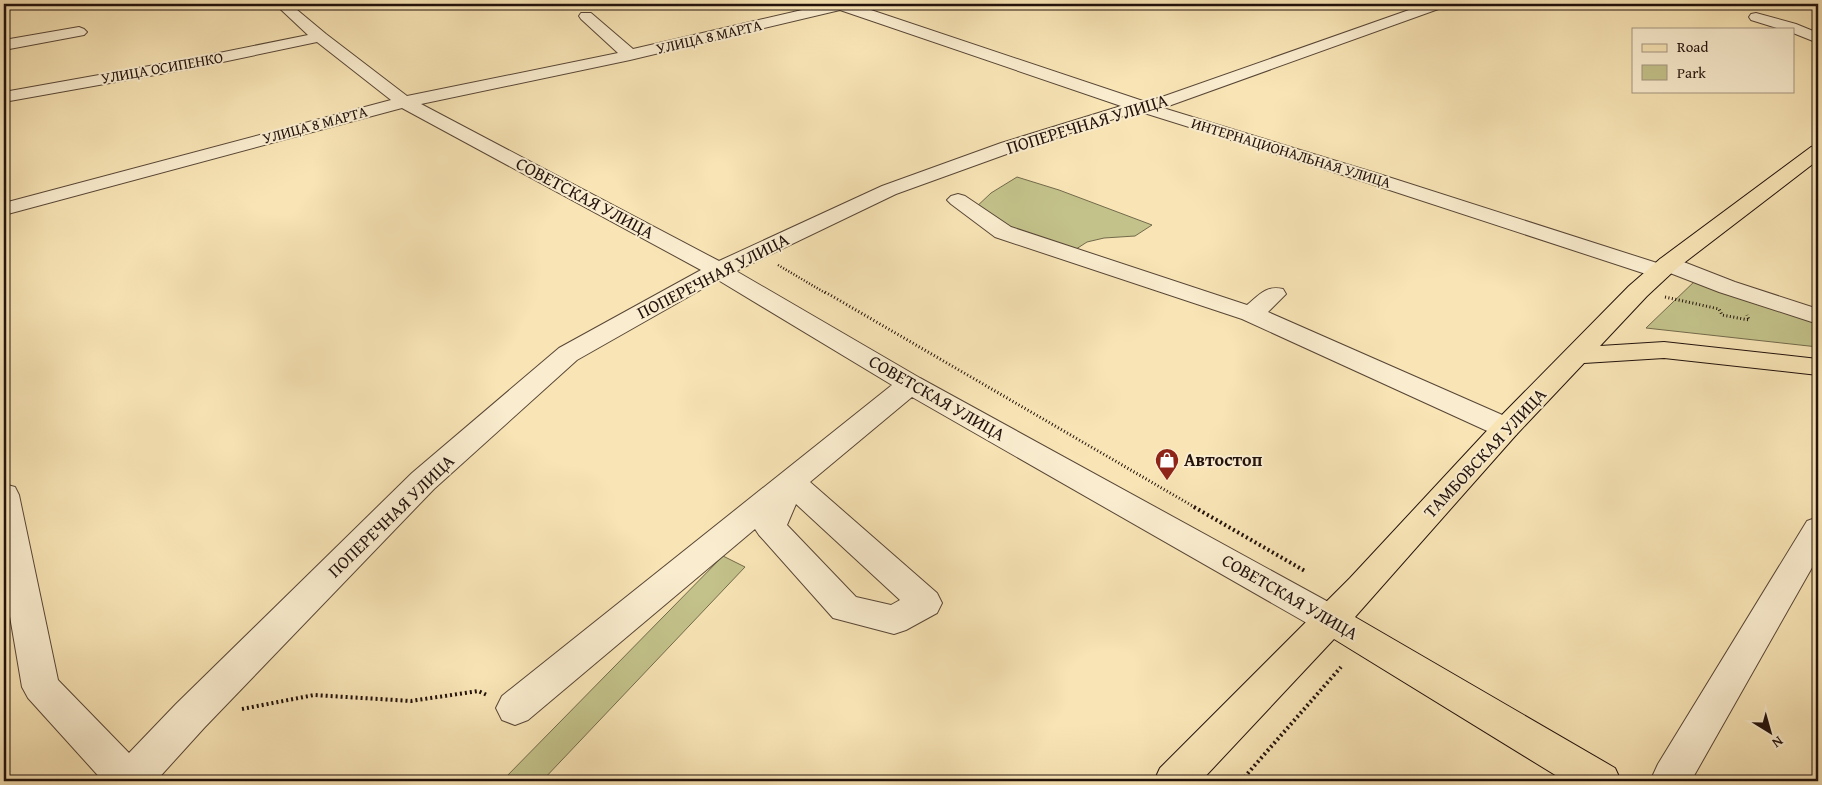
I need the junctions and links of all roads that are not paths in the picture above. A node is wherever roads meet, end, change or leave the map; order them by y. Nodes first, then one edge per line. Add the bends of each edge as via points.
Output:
1 (282, 4) edge
2 (841, 4) edge
3 (1439, 4) edge
4 (586, 16) dead end
5 (1756, 18) dead end
6 (1793, 28) edge
7 (1794, 29) edge
8 (79, 32) dead end
9 (320, 37) junction
10 (1818, 38) edge
11 (4, 45) edge
12 (630, 55) junction
13 (4, 96) edge
14 (404, 102) junction
15 (1142, 107) junction
16 (1818, 151) edge
17 (958, 200) dead end
18 (4, 209) edge
19 (1664, 268) junction
20 (718, 270) junction
21 (1274, 294) dead end
22 (1251, 314) junction
23 (1818, 317) edge
24 (1578, 355) junction
25 (1818, 367) edge
26 (910, 384) junction
27 (1506, 428) junction
28 (792, 482) junction
29 (4, 495) edge
30 (1818, 529) edge
31 (1331, 620) junction
32 (515, 708) road end
33 (1672, 777) dead end
34 (130, 781) edge
35 (1174, 781) edge
36 (1601, 781) edge

1 - 9 street, СОВЕТСКАЯ УЛИЦА
2 - 12 street, УЛИЦА 8 МАРТА
2 - 15 street, ИНТЕРНАЦИОНАЛЬНАЯ УЛИЦА
3 - 15 street, ПОПЕРЕЧНАЯ УЛИЦА
4 - 12 street
5 - 6 street
7 - 10 street
8 - 11 street
9 - 13 street, УЛИЦА ОСИПЕНКО
9 - 14 street, СОВЕТСКАЯ УЛИЦА
12 - 14 street, УЛИЦА 8 МАРТА
14 - 18 street, УЛИЦА 8 МАРТА
14 - 20 street, СОВЕТСКАЯ УЛИЦА
15 - 19 street, ИНТЕРНАЦИОНАЛЬНАЯ УЛИЦА
15 - 20 street, ПОПЕРЕЧНАЯ УЛИЦА via 1008,147 889,190
16 - 19 main road, ТАМБОВСКАЯ УЛИЦА
17 - 22 street via 1003,232
19 - 23 street, ИНТЕРНАЦИОНАЛЬНАЯ УЛИЦА
19 - 24 main road, ТАМБОВСКАЯ УЛИЦА
20 - 26 street, СОВЕТСКАЯ УЛИЦА
20 - 34 street, ПОПЕРЕЧНАЯ УЛИЦА via 568,354 423,481
21 - 22 street
22 - 27 street
24 - 25 main road via 1664,350
24 - 27 main road, ТАМБОВСКАЯ УЛИЦА
26 - 28 street
26 - 31 street, СОВЕТСКАЯ УЛИЦА
27 - 31 main road, ТАМБОВСКАЯ УЛИЦА
28 - 28 street via 813,501 926,603 894,620 845,608 770,527
28 - 32 street
29 - 34 street via 41,687
30 - 33 street
31 - 35 main road, ТАМБОВСКАЯ УЛИЦА
31 - 36 main road, СОВЕТСКАЯ УЛИЦА

